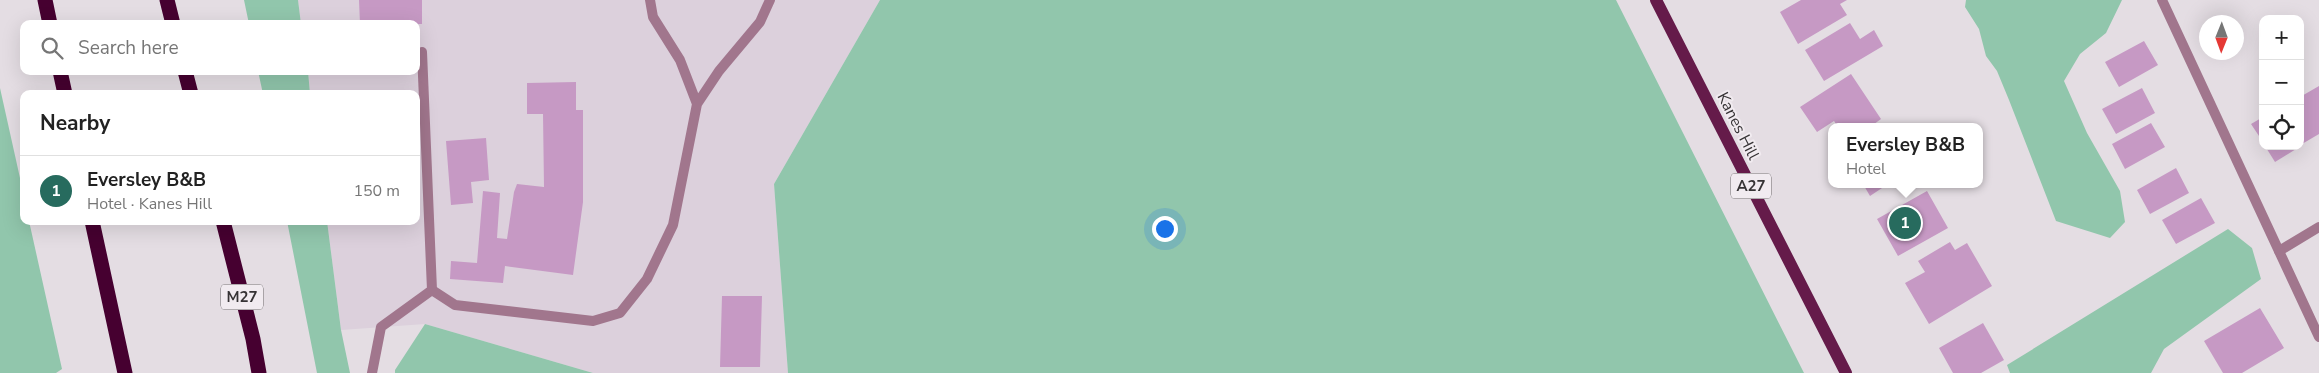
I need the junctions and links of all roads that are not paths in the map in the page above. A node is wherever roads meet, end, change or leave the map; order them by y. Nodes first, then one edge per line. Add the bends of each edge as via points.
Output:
1 (44, 0) edge
2 (167, 0) edge
3 (650, 0) edge
4 (770, 0) edge
5 (1656, 0) edge
6 (2162, 0) edge
7 (49, 20) edge
8 (172, 20) edge
9 (422, 52) dead end
10 (61, 75) edge
11 (186, 75) edge
12 (64, 90) edge
13 (190, 90) edge
14 (698, 104) junction
15 (93, 225) edge
16 (224, 225) edge
17 (2319, 227) edge
18 (2279, 251) junction
19 (432, 290) junction
20 (2319, 337) edge
21 (125, 373) edge
22 (259, 373) edge
23 (372, 373) edge
24 (1846, 373) edge

1 - 7 highway
2 - 8 highway
3 - 14 street via 653,17 680,60
4 - 14 street via 760,22 719,70
5 - 24 main road, Kanes Hill / A27
6 - 18 street
9 - 19 street
10 - 12 highway
11 - 13 highway
14 - 19 street via 673,225 647,279 620,312 593,321 455,305
15 - 21 highway
16 - 22 highway, M27
17 - 18 street
18 - 20 street
19 - 23 street via 381,327

